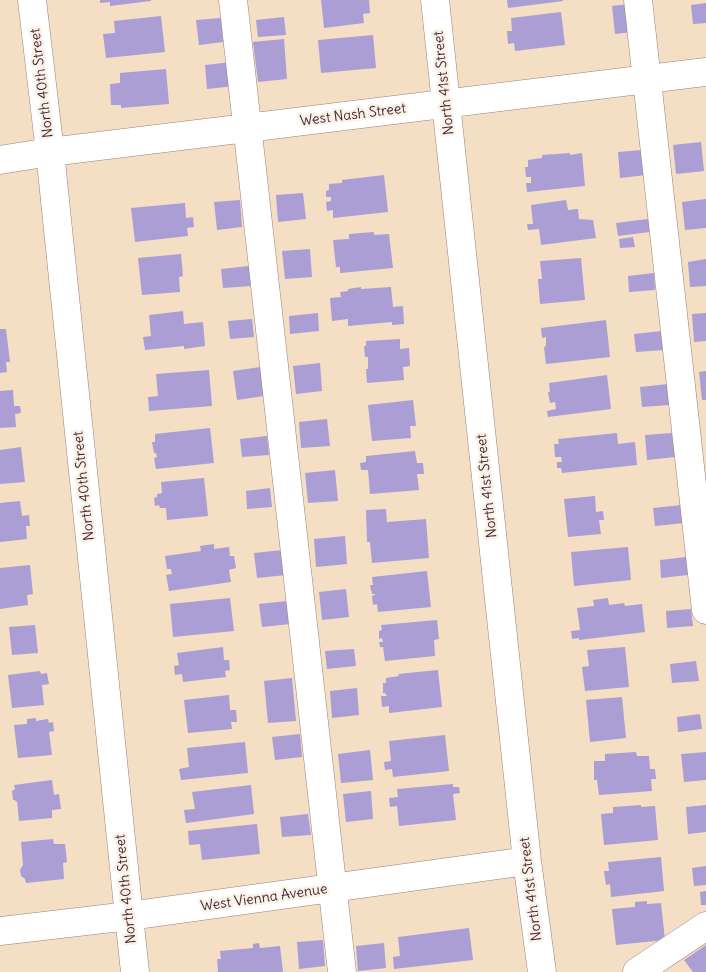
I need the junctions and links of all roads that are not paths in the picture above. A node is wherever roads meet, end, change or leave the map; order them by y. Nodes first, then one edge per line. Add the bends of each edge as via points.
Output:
1 (32, 0) edge
2 (233, 0) edge
3 (435, 0) edge
4 (638, 0) edge
5 (706, 72) edge
6 (647, 79) junction
7 (446, 104) junction
8 (247, 128) junction
9 (50, 152) junction
10 (0, 160) edge
11 (706, 610) edge
12 (527, 861) junction
13 (332, 888) junction
14 (129, 916) junction
15 (706, 926) edge
16 (0, 931) edge
17 (136, 972) edge
18 (342, 972) edge
19 (542, 972) edge
20 (637, 972) edge

1 - 9 street, North 40th Street
2 - 8 street
3 - 7 street, North 41st Street
4 - 6 street
5 - 6 street, West Nash Street
6 - 7 street, West Nash Street
6 - 11 street
7 - 8 street, West Nash Street
7 - 12 street, North 41st Street
8 - 9 street, West Nash Street
8 - 13 street
9 - 10 street, West Nash Street
9 - 14 street, North 40th Street
12 - 13 street, West Vienna Avenue
12 - 19 street, North 41st Street
13 - 14 street, West Vienna Avenue
13 - 18 street
14 - 16 street, West Vienna Avenue
14 - 17 street, North 40th Street
15 - 20 street

